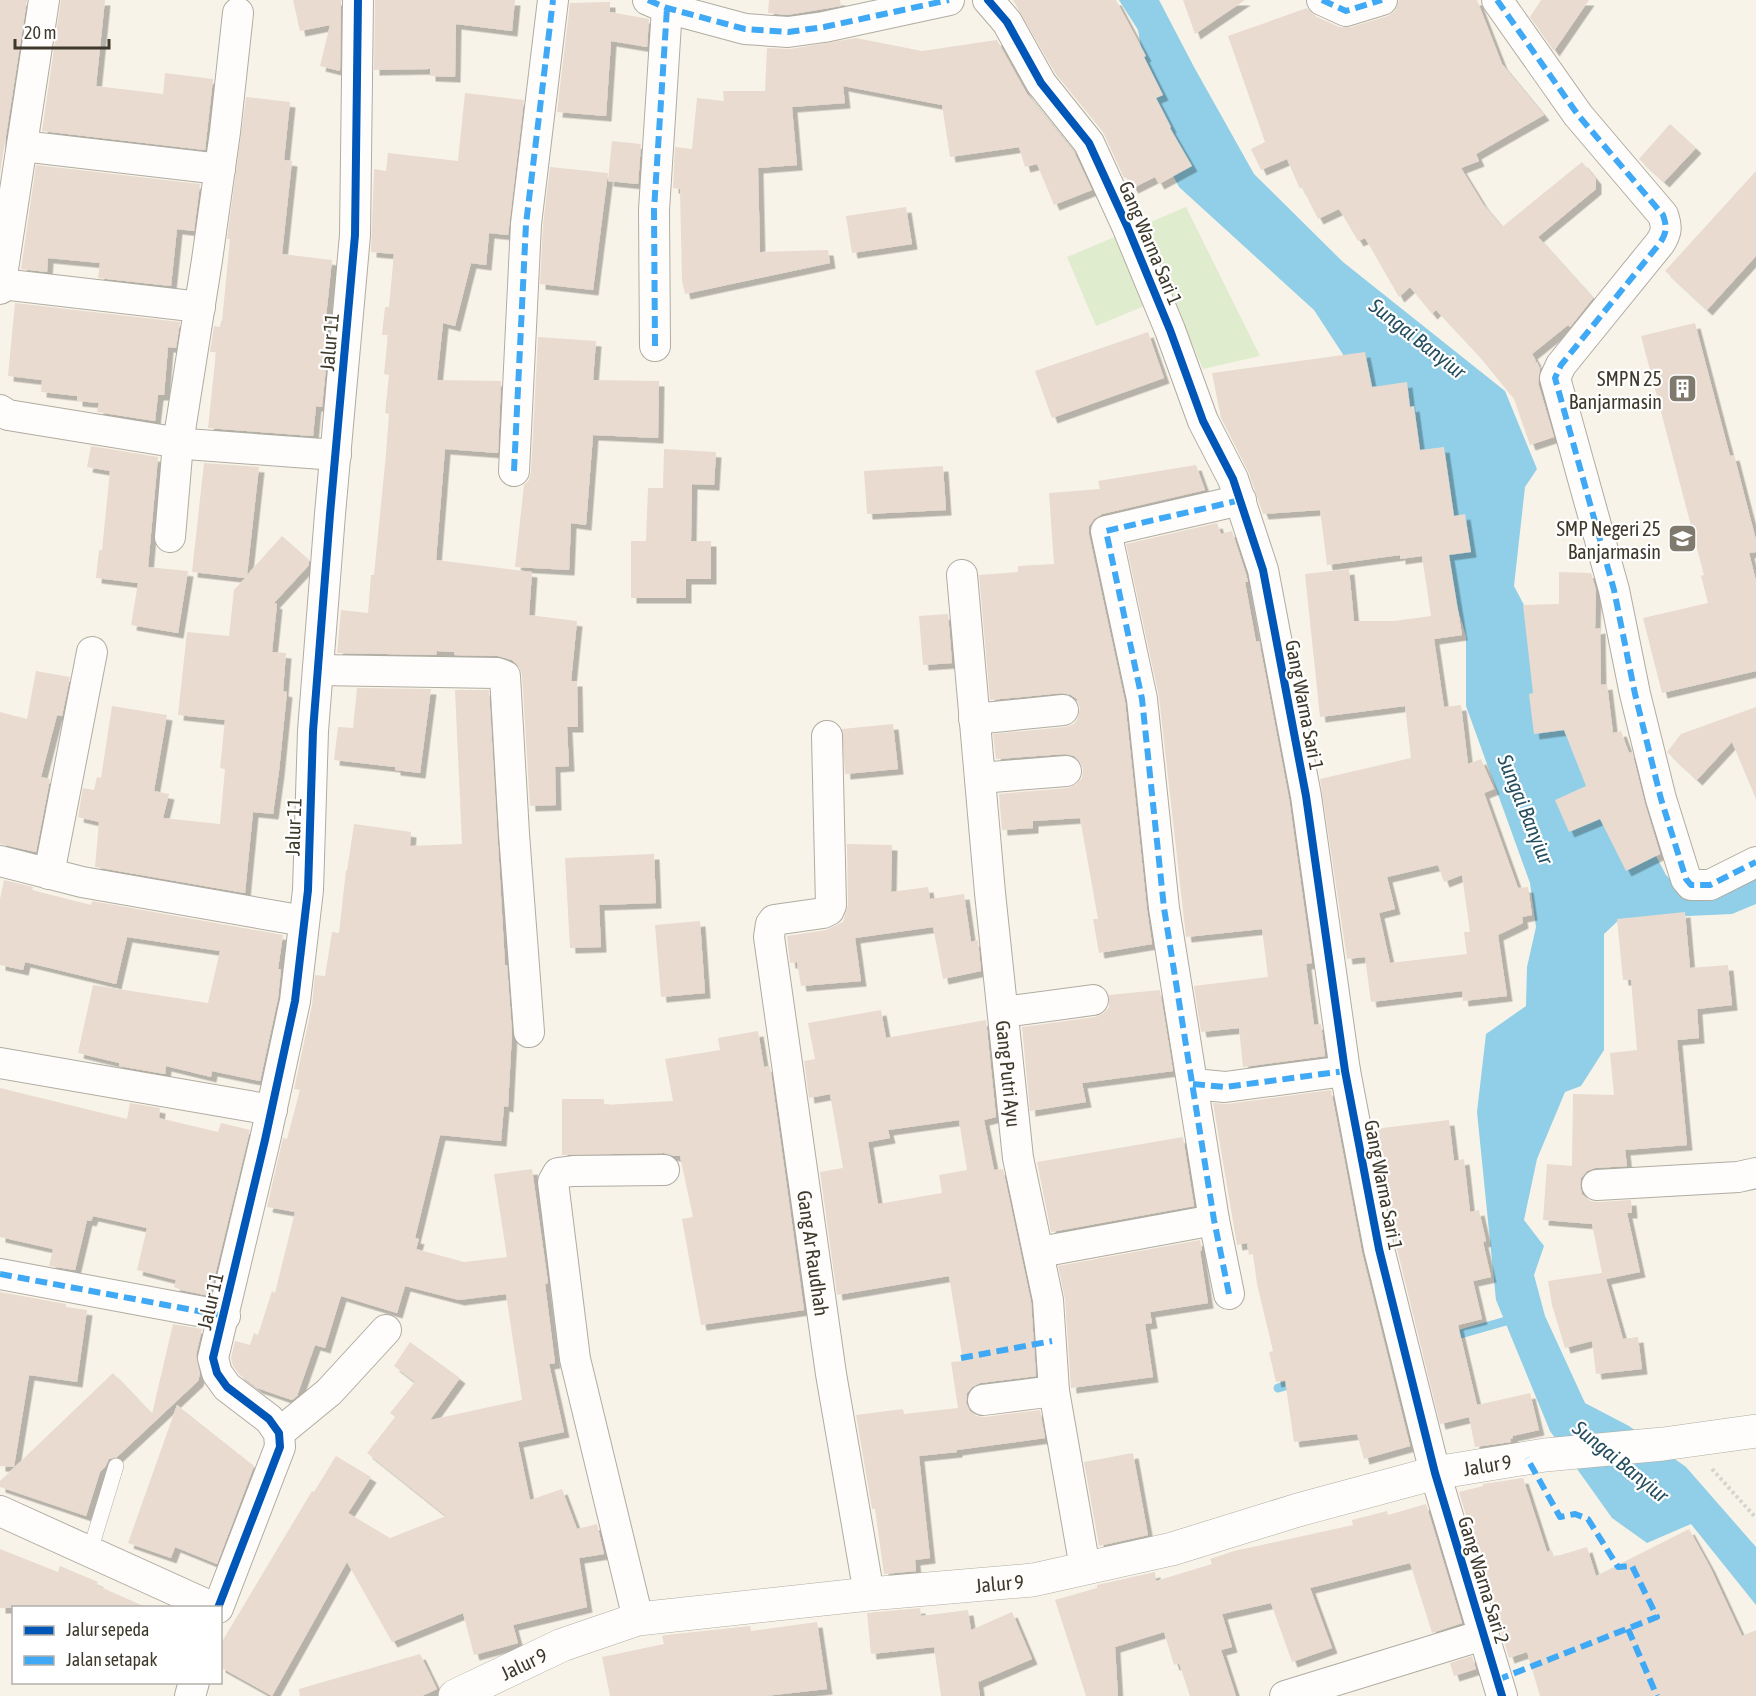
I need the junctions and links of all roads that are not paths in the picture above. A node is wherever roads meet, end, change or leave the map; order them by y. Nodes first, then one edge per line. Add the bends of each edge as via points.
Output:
1 (44, 0) edge
2 (358, 0) edge
3 (553, 0) edge
4 (949, 0) edge
5 (988, 0) edge
6 (1322, 0) edge
7 (1382, 0) edge
8 (1497, 0) edge
9 (657, 4) edge
10 (237, 14) dead end
11 (22, 146) junction
12 (220, 169) junction
13 (1, 284) edge
14 (0, 289) edge
15 (200, 307) junction
16 (655, 346) dead end
17 (0, 410) edge
18 (178, 443) junction
19 (336, 455) junction
20 (514, 471) dead end
21 (1241, 500) junction
22 (170, 537) dead end
23 (962, 575) dead end
24 (92, 651) dead end
25 (318, 670) junction
26 (1063, 710) dead end
27 (974, 719) junction
28 (827, 736) dead end
29 (1066, 771) dead end
30 (980, 778) junction
31 (0, 861) edge
32 (1756, 862) edge
33 (49, 874) junction
34 (304, 921) junction
35 (1093, 1000) dead end
36 (1003, 1012) junction
37 (529, 1032) dead end
38 (0, 1063) edge
39 (1345, 1071) junction
40 (1193, 1084) junction
41 (272, 1110) junction
42 (664, 1170) dead end
43 (1756, 1173) edge
44 (1597, 1185) dead end
45 (1214, 1220) junction
46 (1040, 1252) junction
47 (0, 1274) edge
48 (1229, 1294) dead end
49 (225, 1316) junction
50 (386, 1330) dead end
51 (1054, 1391) junction
52 (983, 1400) dead end
53 (1756, 1431) edge
54 (279, 1433) junction
55 (116, 1466) dead end
56 (1435, 1473) junction
57 (0, 1511) edge
58 (90, 1551) junction
59 (1085, 1568) junction
60 (869, 1594) junction
61 (212, 1606) edge
62 (217, 1606) edge
63 (638, 1619) junction
64 (1483, 1635) junction
65 (455, 1696) edge
66 (1285, 1696) edge
67 (1502, 1696) edge

1 - 11 street
2 - 19 street, Jalur 11 via 355,235
3 - 20 street via 526,224
4 - 9 street via 788,32 745,29
5 - 21 street, Gang Warna Sari 1 via 1007,22 1041,83 1089,143 1170,330 1203,421
6 - 7 street via 1346,11
8 - 32 street via 1578,115 1663,215 1666,233 1660,243 1561,365 1555,378 1614,590 1661,800 1686,879 1691,885 1710,885
9 - 16 street
10 - 12 street
11 - 12 street
11 - 13 street
12 - 15 street
13 - 14 street
13 - 15 street
15 - 18 street
17 - 18 street via 8,415
18 - 19 street
18 - 22 street
19 - 25 street, Jalur 11
21 - 39 street, Gang Warna Sari 1 via 1263,570 1306,796
21 - 40 street via 1106,531 1142,699 1164,908
23 - 27 street, Gang Putri Ayu
24 - 33 street
25 - 34 street, Jalur 11
25 - 37 street via 504,676
26 - 27 street
27 - 30 street, Gang Putri Ayu
28 - 60 street, Gang Ar Raudhah via 831,905 823,913 774,920 769,937 831,1374
29 - 30 street
30 - 36 street, Gang Putri Ayu
31 - 33 street
33 - 34 street
34 - 41 street, Jalur 11 via 295,1001
35 - 36 street
36 - 46 street, Gang Putri Ayu via 1018,1158
38 - 41 street
39 - 40 street via 1225,1087
39 - 56 street, Gang Warna Sari 1 via 1379,1249
40 - 45 street
41 - 49 street, Jalur 11
42 - 63 street via 573,1171 558,1173 553,1182 575,1359
43 - 44 street
45 - 46 street
45 - 48 street
46 - 51 street, Gang Putri Ayu via 1050,1320
47 - 49 street
49 - 54 street, Jalur 11 via 213,1358 217,1373 227,1387 269,1419
50 - 54 street via 329,1392
51 - 52 street
51 - 59 street, Gang Putri Ayu
53 - 56 street, Jalur 9 via 1545,1455
54 - 62 street via 275,1463
55 - 58 lane
56 - 59 street, Jalur 9 via 1172,1549
56 - 64 street, Gang Warna Sari 2
57 - 58 street
58 - 61 street
59 - 60 street, Jalur 9 via 1033,1580
60 - 63 street, Jalur 9
63 - 65 street, Jalur 9 via 562,1645
64 - 66 street
64 - 67 street, Gang Warna Sari 2

